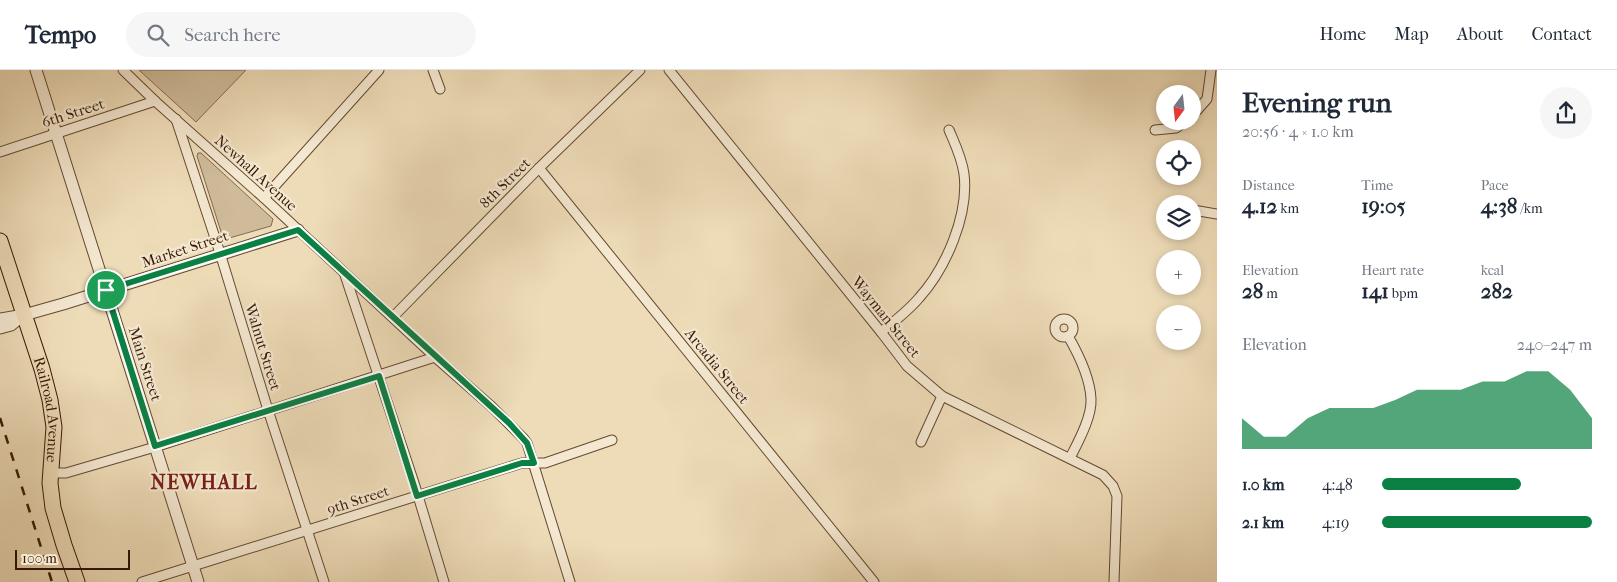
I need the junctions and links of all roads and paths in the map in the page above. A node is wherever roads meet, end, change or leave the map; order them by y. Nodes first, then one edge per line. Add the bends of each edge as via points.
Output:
1 (36, 70) edge
2 (123, 70) edge
3 (379, 70) edge
4 (433, 70) edge
5 (640, 70) edge
6 (669, 70) edge
7 (1211, 70) edge
8 (440, 89) dead end
9 (155, 101) junction
10 (1201, 106) edge
11 (176, 119) junction
12 (949, 130) dead end
13 (56, 133) junction
14 (0, 152) edge
15 (539, 168) junction
16 (264, 198) junction
17 (1201, 211) edge
18 (1217, 214) edge
19 (298, 230) junction
20 (0, 242) edge
21 (220, 253) junction
22 (344, 273) junction
23 (106, 290) junction
24 (24, 315) junction
25 (393, 317) junction
26 (0, 319) edge
27 (0, 328) edge
28 (882, 332) junction
29 (1068, 336) dead end
30 (435, 357) junction
31 (379, 376) junction
32 (942, 396) junction
33 (268, 410) junction
34 (612, 440) dead end
35 (921, 442) dead end
36 (155, 446) junction
37 (1070, 458) junction
38 (534, 463) junction
39 (50, 473) junction
40 (417, 496) junction
41 (308, 531) junction
42 (194, 567) junction
43 (77, 582) edge
44 (142, 582) edge
45 (198, 582) edge
46 (324, 582) edge
47 (444, 582) edge
48 (570, 582) edge
49 (874, 582) edge
50 (1114, 582) edge

1 - 13 street, Main Street
2 - 9 street, Newhall Avenue
3 - 16 street
4 - 8 street
5 - 15 street, 8th Street
6 - 28 street, Wayman Street
7 - 10 street via 1207,99
9 - 11 street, Newhall Avenue
9 - 13 street, 6th Street
11 - 16 street, Newhall Avenue
11 - 21 street, Walnut Street
12 - 28 street via 964,174 964,197 958,227 939,269 921,296
13 - 14 street, 6th Street
13 - 23 street, Main Street
15 - 25 street, 8th Street
15 - 49 street, Arcadia Street
16 - 19 street, Newhall Avenue
17 - 18 street
19 - 21 street, Market Street
19 - 22 street, Newhall Avenue
20 - 24 main road, Railroad Avenue
21 - 23 street, Market Street
21 - 33 street, Walnut Street
22 - 25 street, Newhall Avenue
22 - 31 street
23 - 24 street, Market Street
23 - 36 street, Main Street
24 - 26 street, Market Street
24 - 27 street, Market Street via 11,325
24 - 39 main road, Railroad Avenue via 53,415
25 - 30 street, Newhall Avenue
28 - 32 street, Wayman Street via 907,366
29 - 37 street via 1078,354 1091,400 1084,430
30 - 31 street
30 - 38 street, Newhall Avenue via 524,439
31 - 33 street
31 - 40 street
32 - 35 street
32 - 37 street, Wayman Street
33 - 36 street
33 - 41 street, Walnut Street
34 - 38 street, 9th Street via 551,461
36 - 39 street via 66,473
36 - 42 street, Main Street
37 - 50 street, Wayman Street via 1103,475 1117,496
38 - 40 street, 9th Street via 522,463
38 - 48 street, Newhall Avenue
39 - 43 main road, Railroad Avenue via 53,508
40 - 41 street, 9th Street
40 - 47 street
41 - 42 street, 9th Street
41 - 46 street, Walnut Street
42 - 44 street, 9th Street
42 - 45 street, Main Street

